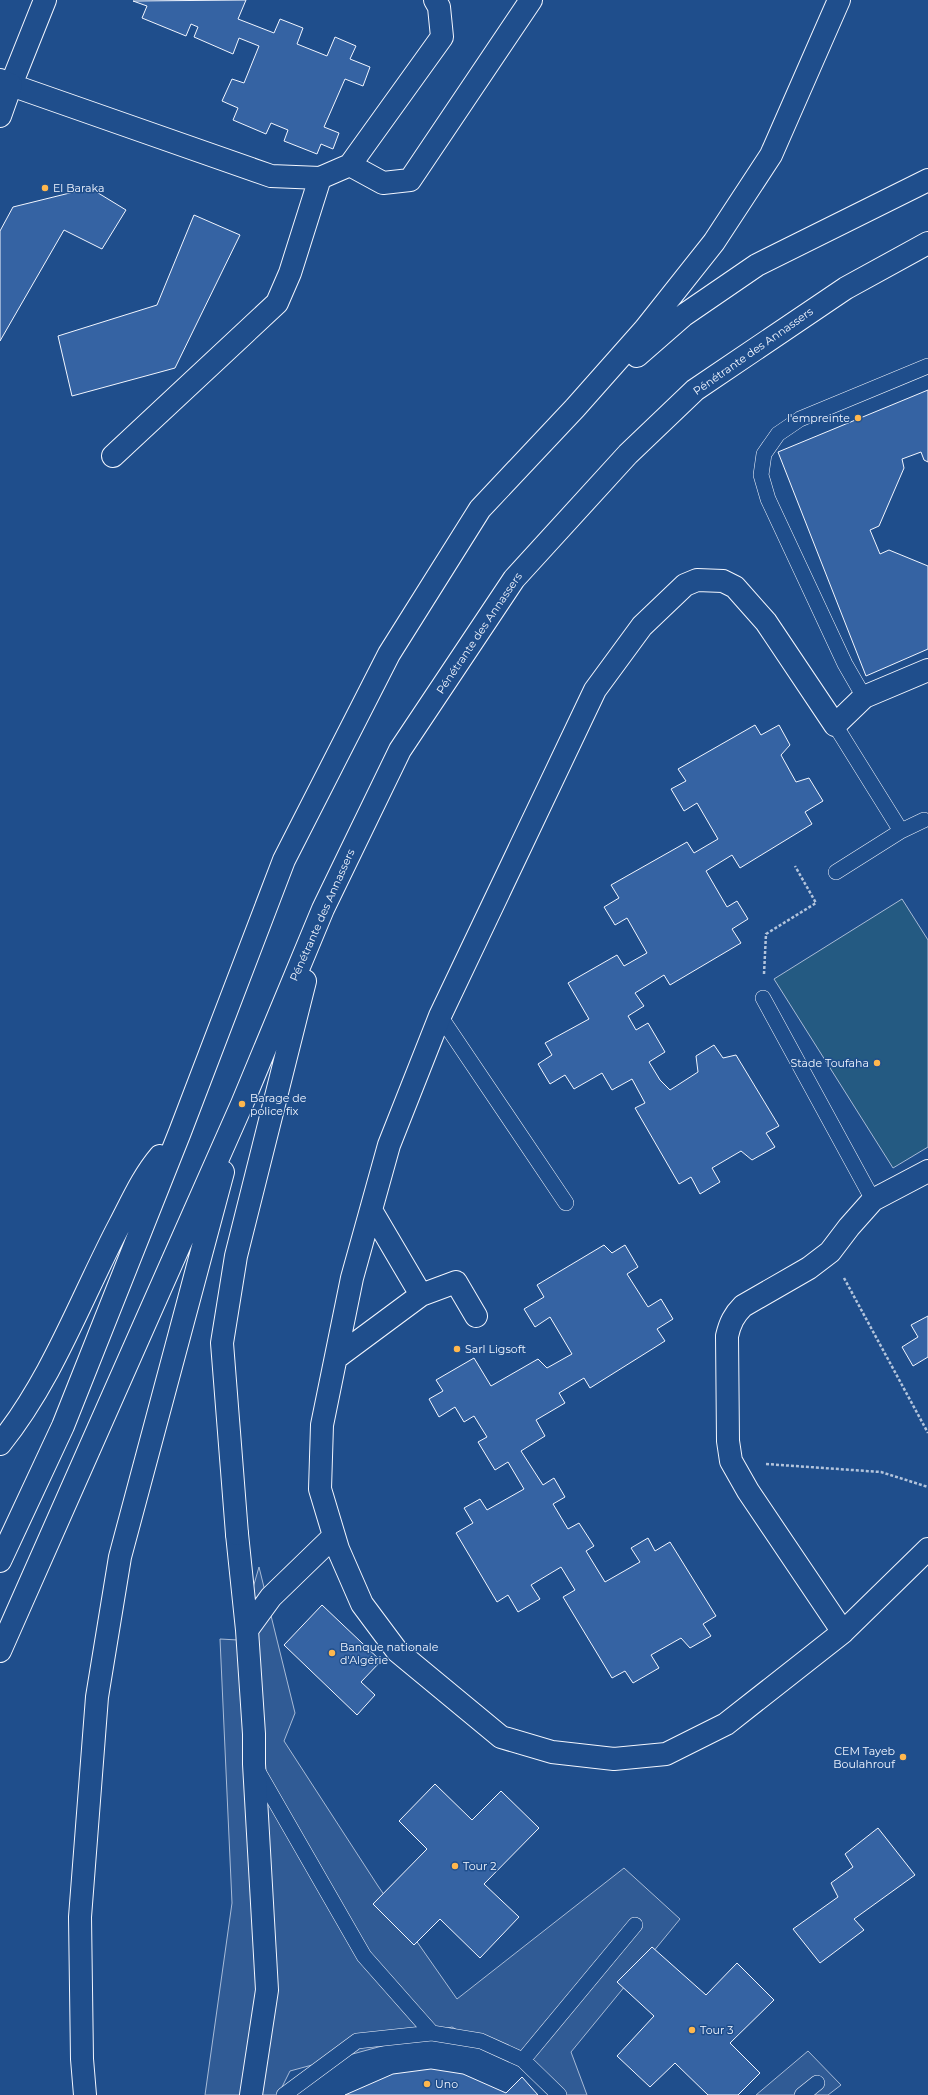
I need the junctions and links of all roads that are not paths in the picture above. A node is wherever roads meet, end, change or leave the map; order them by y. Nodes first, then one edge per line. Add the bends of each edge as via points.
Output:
1 (45, 0) edge
2 (435, 0) edge
3 (531, 0) edge
4 (839, 0) edge
5 (6, 82) edge
6 (0, 116) edge
7 (350, 165) junction
8 (320, 178) junction
9 (928, 180) edge
10 (928, 243) edge
11 (928, 366) edge
12 (575, 408) junction
13 (112, 456) dead end
14 (928, 670) edge
15 (864, 697) junction
16 (835, 725) junction
17 (924, 820) dead end
18 (901, 831) junction
19 (836, 872) dead end
20 (323, 909) junction
21 (763, 998) road end
22 (440, 1016) junction
23 (242, 1104) junction
24 (180, 1132) junction
25 (928, 1171) edge
26 (873, 1200) junction
27 (566, 1203) dead end
28 (371, 1210) junction
29 (421, 1295) junction
30 (476, 1316) dead end
31 (336, 1358) junction
32 (0, 1444) edge
33 (334, 1536) junction
34 (928, 1549) edge
35 (0, 1561) edge
36 (247, 1630) junction
37 (843, 1632) junction
38 (0, 1651) edge
39 (254, 1764) junction
40 (636, 1925) dead end
41 (432, 2033) junction
42 (523, 2060) junction
43 (817, 2083) dead end
44 (85, 2095) edge
45 (251, 2095) edge
46 (284, 2095) edge
47 (559, 2095) edge
48 (802, 2095) edge

1 - 5 main road
2 - 7 main road via 439,7 442,37
3 - 7 main road via 410,180 383,182
4 - 12 main road via 766,161 714,242 646,329
5 - 6 main road
5 - 8 main road via 271,176
7 - 8 main road
8 - 13 main road via 290,274 277,303
9 - 12 main road via 757,265 684,315
10 - 20 main road, Pénétrante des Annassers via 846,288 695,390 628,454 514,578 400,750
11 - 15 lane via 800,419 778,434 764,454 761,475 768,500 845,664
12 - 24 main road via 480,509 389,654 284,860
14 - 15 main road
15 - 16 main road
16 - 18 lane
16 - 22 main road via 766,622 735,587 723,581 710,579 697,580 685,585 642,626 595,690
17 - 18 lane
18 - 19 lane
20 - 23 main road, Pénétrante des Annassers
20 - 36 main road via 236,1256 222,1344
21 - 26 lane
22 - 27 lane
22 - 28 main road via 389,1145
23 - 38 main road
23 - 44 main road via 120,1557 97,1696 80,1917
24 - 32 main road via 154,1163 104,1254 44,1379 16,1424
24 - 35 main road via 63,1426
25 - 26 main road
26 - 37 main road via 830,1252 809,1268 743,1306 735,1314 727,1336 728,1441 731,1461 748,1491
28 - 29 main road
28 - 31 main road via 352,1278
29 - 30 main road via 456,1282
29 - 31 main road
31 - 33 main road via 322,1425 320,1489
33 - 36 main road via 271,1597
33 - 37 main road via 362,1604 397,1651 501,1737 552,1752 614,1759 666,1754 726,1724
34 - 37 main road
36 - 39 main road
39 - 41 lane via 364,1956
39 - 45 main road via 267,1990
40 - 42 lane
41 - 42 lane via 481,2041
41 - 46 lane via 357,2041
42 - 47 lane
43 - 48 lane

